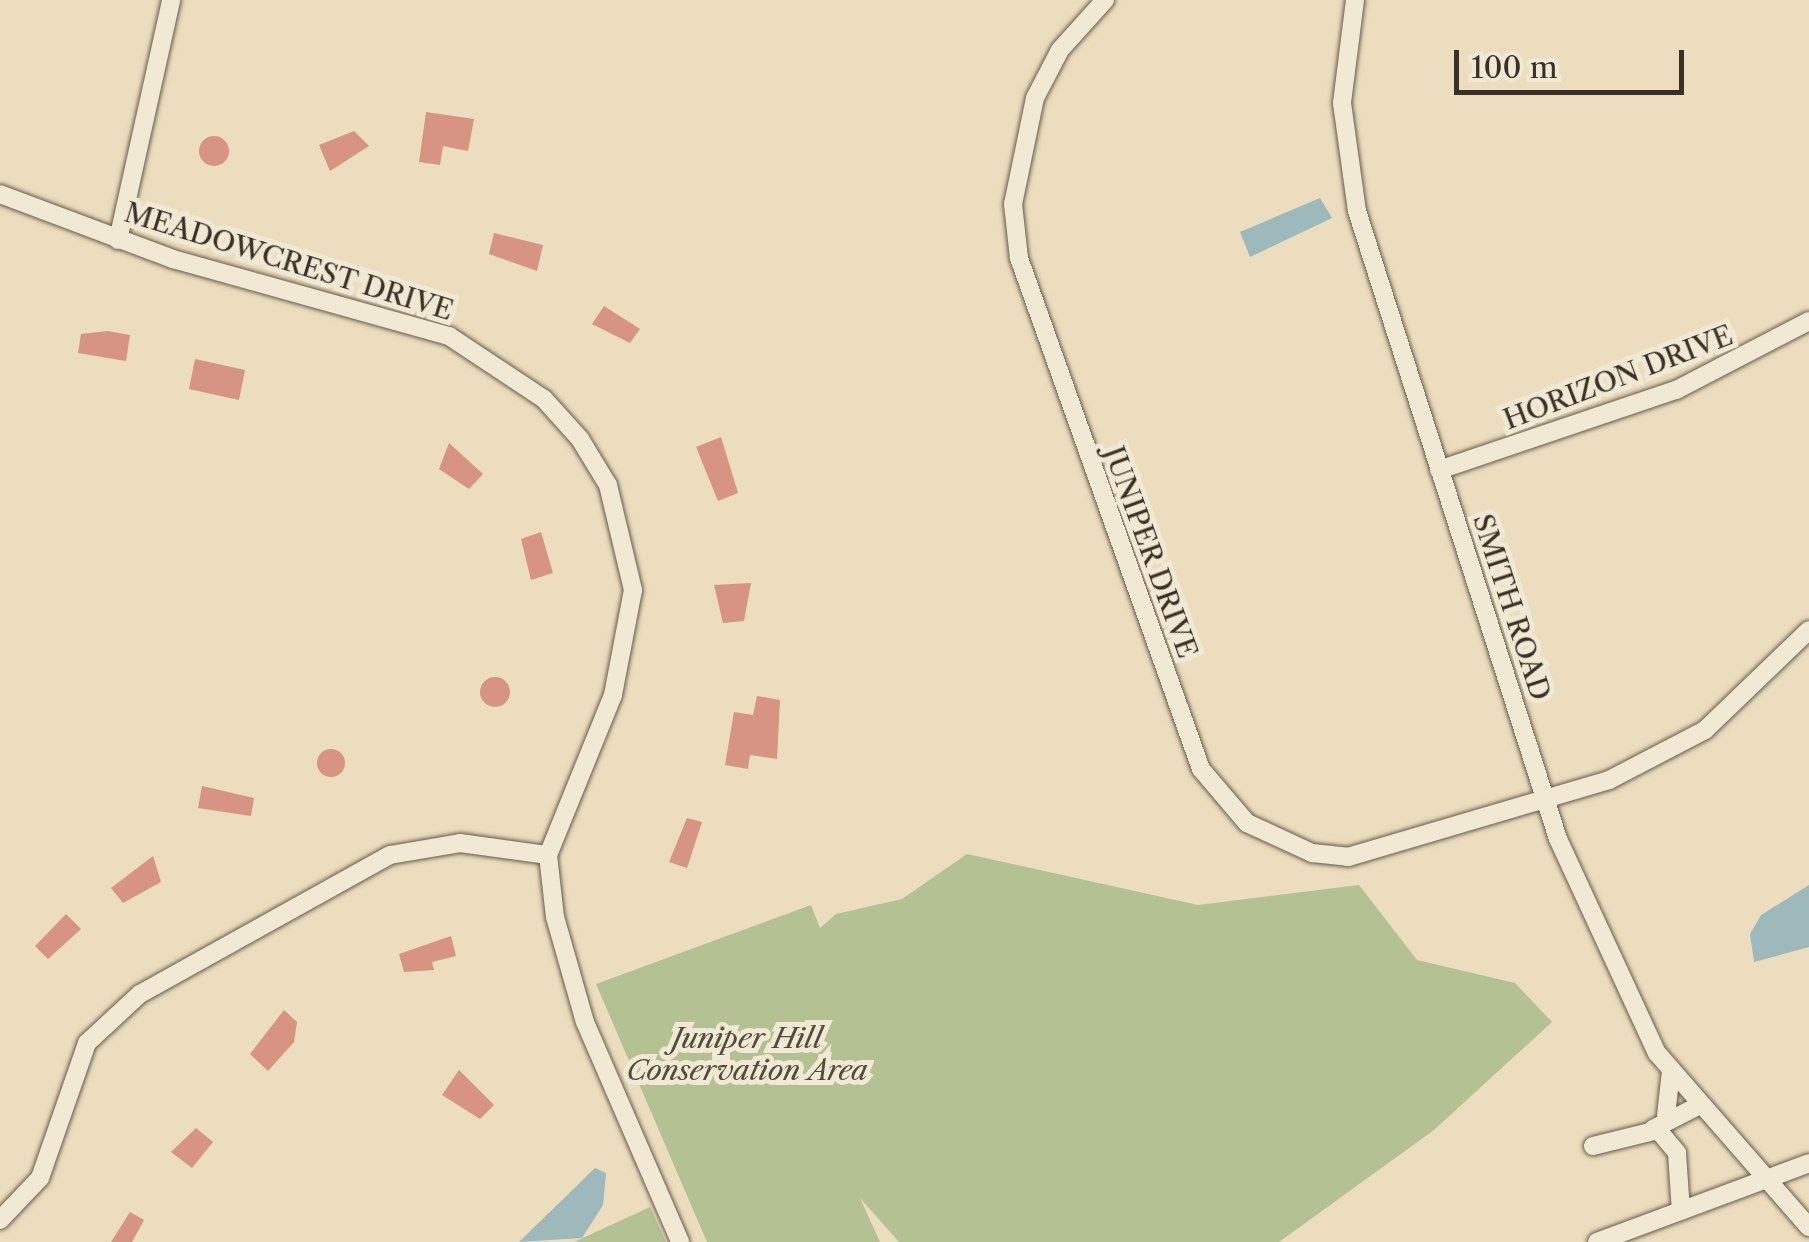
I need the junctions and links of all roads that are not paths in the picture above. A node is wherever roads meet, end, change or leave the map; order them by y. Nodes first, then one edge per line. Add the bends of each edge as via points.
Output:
1 (172, 0) edge
2 (1105, 0) edge
3 (1356, 0) edge
4 (0, 194) edge
5 (118, 240) junction
6 (1809, 321) edge
7 (1439, 470) junction
8 (1809, 630) edge
9 (1544, 798) junction
10 (548, 856) junction
11 (1670, 1070) junction
12 (1698, 1106) junction
13 (1659, 1122) junction
14 (1593, 1146) dead end
15 (1809, 1163) edge
16 (1768, 1178) junction
17 (1681, 1211) junction
18 (0, 1220) edge
19 (1809, 1227) edge
20 (680, 1242) edge
21 (1597, 1242) edge

1 - 5 street
2 - 9 street, JUNIPER DRIVE via 1060,50 1035,98 1013,204 1019,258 1201,768 1247,823 1278,842 1348,857
3 - 7 street, SMITH ROAD via 1342,103 1350,176
4 - 5 street, MEADOWCREST DRIVE
5 - 10 street, MEADOWCREST DRIVE via 449,336 544,398 580,439 624,534 630,627
6 - 7 street, HORIZON DRIVE via 1676,390
7 - 9 street, SMITH ROAD
8 - 9 street, JUNIPER DRIVE via 1675,750
9 - 11 street, SMITH ROAD via 1608,957
10 - 18 street via 460,843 390,855 140,994 87,1043 40,1178
10 - 20 street, MEADOWCREST DRIVE via 566,971
11 - 12 street, SMITH ROAD
11 - 13 street
12 - 13 street
12 - 16 street, SMITH ROAD
13 - 14 street
13 - 17 street via 1677,1153
15 - 16 street
16 - 17 street
16 - 19 street, SMITH ROAD
17 - 21 street

